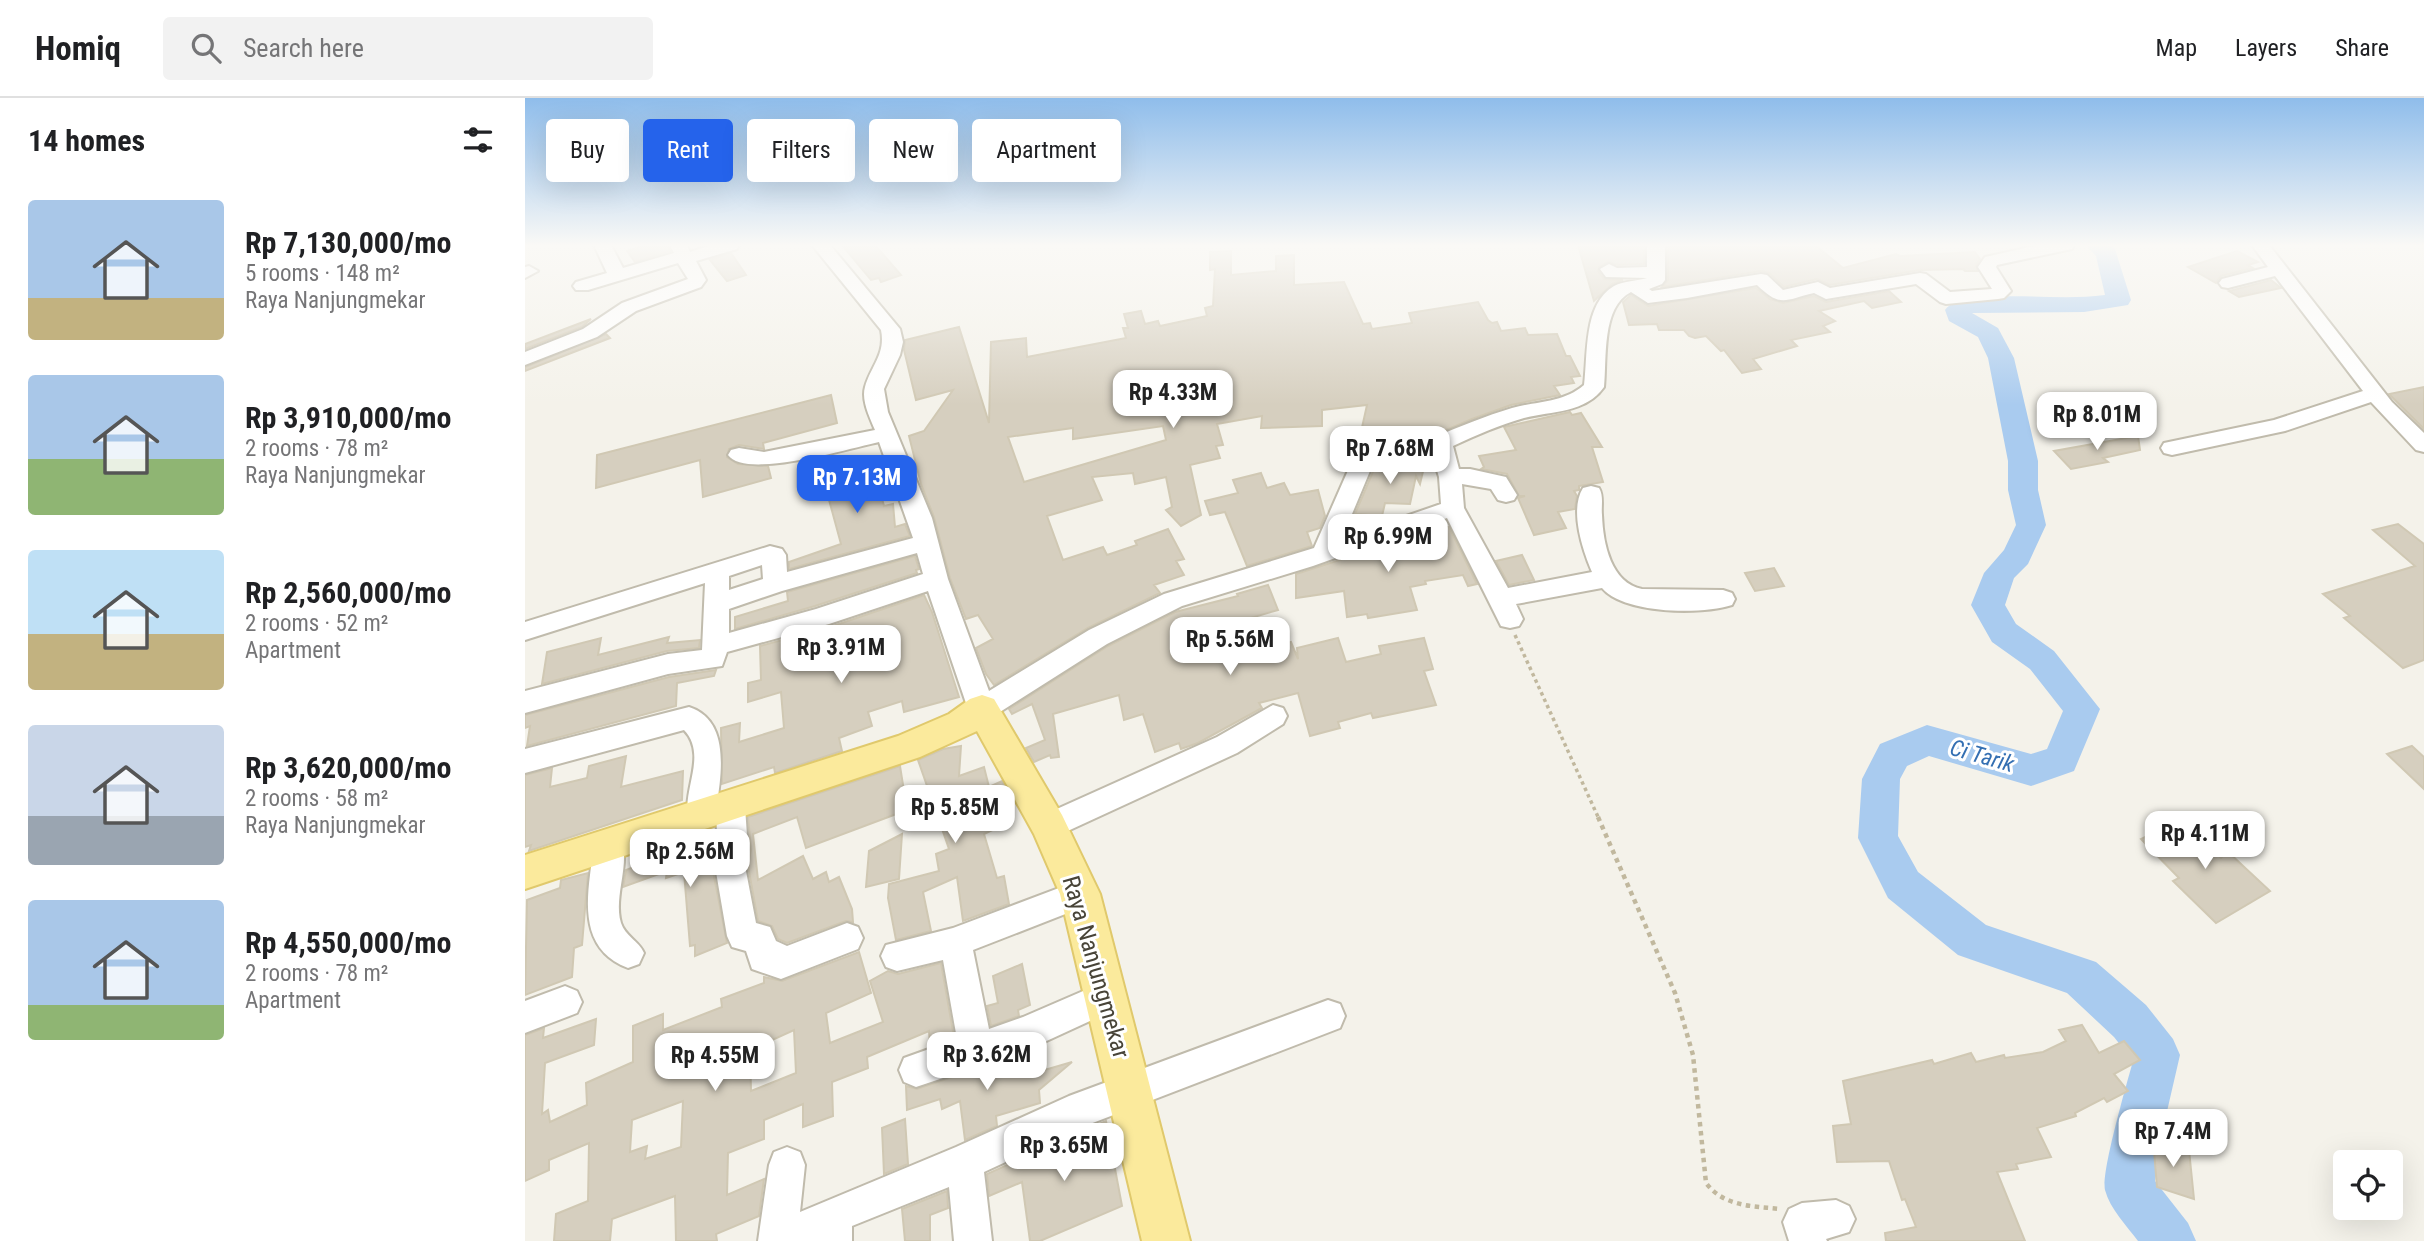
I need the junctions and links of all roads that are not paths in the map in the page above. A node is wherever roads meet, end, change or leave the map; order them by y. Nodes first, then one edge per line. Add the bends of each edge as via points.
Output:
1 (655, 298) edge
2 (864, 298) edge
3 (1612, 298) edge
4 (2302, 298) edge
5 (525, 359) edge
6 (2377, 393) junction
7 (887, 434) junction
8 (2424, 444) edge
9 (2172, 448) dead end
10 (1443, 454) junction
11 (739, 455) dead end
12 (1451, 477) junction
13 (1591, 493) dead end
14 (1506, 495) dead end
15 (1453, 508) junction
16 (927, 542) junction
17 (1324, 553) junction
18 (717, 572) junction
19 (1609, 578) junction
20 (936, 579) junction
21 (775, 583) junction
22 (1723, 599) dead end
23 (716, 604) junction
24 (525, 631) edge
25 (716, 646) junction
26 (525, 702) edge
27 (990, 704) junction
28 (1273, 716) dead end
29 (525, 761) edge
30 (716, 811) junction
31 (1049, 826) junction
32 (609, 846) junction
33 (525, 872) edge
34 (1080, 894) junction
35 (847, 938) dead end
36 (958, 943) junction
37 (628, 953) dead end
38 (897, 956) dead end
39 (1104, 998) junction
40 (565, 1002) dead end
41 (1328, 1016) dead end
42 (525, 1017) edge
43 (977, 1049) junction
44 (916, 1070) dead end
45 (1130, 1089) junction
46 (964, 1163) junction
47 (787, 1165) dead end
48 (833, 1228) edge
49 (780, 1241) edge
50 (973, 1241) edge
51 (1166, 1241) edge

1 - 5 street via 629,307 590,333
2 - 7 street, Raya Nanjungmekar via 890,329 893,342 874,389
3 - 10 street via 1597,340 1594,387 1472,428 1443,442
4 - 6 street
6 - 8 street
6 - 9 street via 2278,426
7 - 11 street via 764,459
7 - 16 street, Raya Nanjungmekar
10 - 12 street
10 - 17 street via 1366,455
12 - 14 street via 1499,482
12 - 15 street
13 - 19 street via 1590,537
15 - 17 street
15 - 19 street via 1505,609
16 - 20 street, Raya Nanjungmekar
16 - 21 street
17 - 27 street via 1143,613
18 - 21 street via 773,554
18 - 23 street
18 - 24 street
19 - 22 street via 1623,593 1690,603
20 - 25 street
20 - 27 street, Raya Nanjungmekar
21 - 23 street
23 - 25 street
25 - 26 street via 712,660 668,664
27 - 30 main road via 908,747
27 - 31 main road, Raya Nanjungmekar
28 - 31 street via 1227,745
29 - 30 street via 689,718 701,728 709,749
30 - 32 main road
30 - 35 street via 733,850 730,866 743,936 759,938 763,958 775,956 781,964
31 - 34 main road, Raya Nanjungmekar
32 - 33 main road
32 - 37 street via 603,923 612,942
34 - 36 street
34 - 39 main road, Raya Nanjungmekar
36 - 38 street
36 - 43 street
39 - 43 street via 1027,1033
39 - 45 main road, Raya Nanjungmekar
40 - 42 street
41 - 45 street
43 - 44 street
45 - 46 street
45 - 51 main road, Raya Nanjungmekar
46 - 48 street
46 - 50 street
47 - 49 street
48 - 49 street

